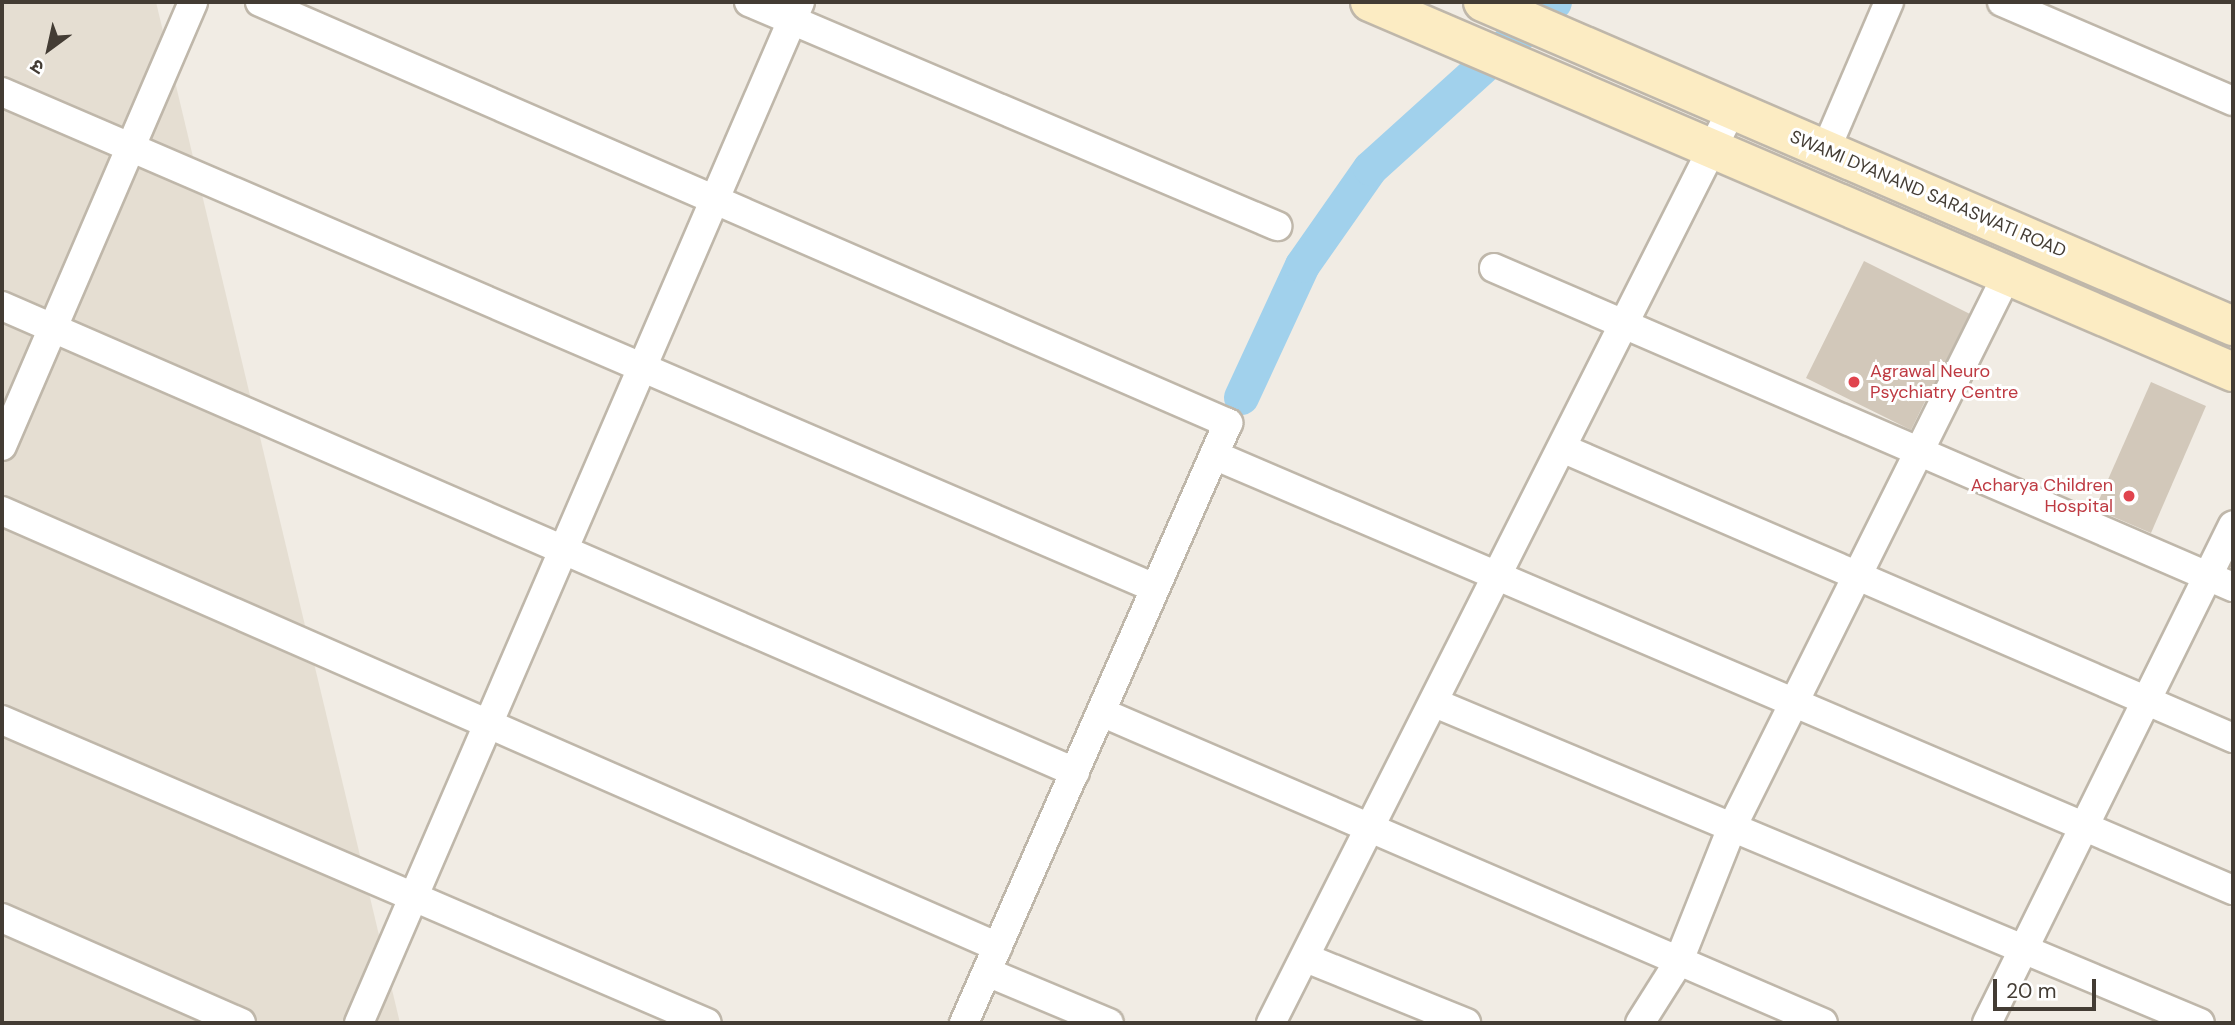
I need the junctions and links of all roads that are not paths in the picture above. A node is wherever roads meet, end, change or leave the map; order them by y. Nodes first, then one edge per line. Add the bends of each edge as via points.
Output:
1 (193, 2) edge
2 (260, 2) edge
3 (749, 2) edge
4 (1370, 2) edge
5 (1483, 2) edge
6 (1889, 2) edge
7 (2002, 2) edge
8 (796, 11) edge
9 (2, 92) edge
10 (2233, 101) edge
11 (1732, 109) junction
12 (130, 147) junction
13 (1714, 149) junction
14 (1826, 149) junction
15 (714, 201) junction
16 (1276, 226) dead end
17 (1494, 268) dead end
18 (2007, 275) junction
19 (2, 306) edge
20 (1626, 325) junction
21 (2233, 326) edge
22 (52, 328) junction
23 (642, 367) junction
24 (2233, 372) edge
25 (2, 446) edge
26 (1564, 449) junction
27 (1918, 453) junction
28 (1214, 455) junction
29 (2, 511) edge
30 (2233, 524) edge
31 (563, 550) junction
32 (1857, 575) junction
33 (1499, 577) junction
34 (2220, 582) edge
35 (1156, 588) junction
36 (2147, 700) junction
37 (1435, 703) junction
38 (1793, 703) junction
39 (1101, 712) junction
40 (2, 720) edge
41 (488, 724) junction
42 (2233, 738) edge
43 (1075, 772) junction
44 (1731, 827) junction
45 (2085, 827) junction
46 (1370, 832) junction
47 (2233, 890) edge
48 (414, 897) junction
49 (2, 918) edge
50 (2024, 950) junction
51 (1306, 958) junction
52 (992, 959) junction
53 (1678, 963) junction
54 (241, 1023) edge
55 (359, 1023) edge
56 (707, 1023) edge
57 (964, 1023) edge
58 (1109, 1023) edge
59 (1271, 1023) edge
60 (1466, 1023) edge
61 (1640, 1023) edge
62 (1823, 1023) edge
63 (1987, 1023) edge
64 (2200, 1023) edge

1 - 12 street
2 - 15 street
3 - 8 street
4 - 13 street
5 - 11 street, SWAMI DYANAND SARASWATI ROAD
6 - 14 street
7 - 10 street
8 - 15 street
8 - 16 street
9 - 12 street
11 - 13 street
11 - 14 street, SWAMI DYANAND SARASWATI ROAD
12 - 22 street
12 - 23 street
13 - 18 street
13 - 20 street
14 - 21 street, SWAMI DYANAND SARASWATI ROAD
15 - 23 street
15 - 28 street via 1228,422
17 - 20 street
18 - 24 street
18 - 27 street
19 - 22 street
20 - 26 street
20 - 27 street
22 - 25 street
22 - 31 street
23 - 31 street
23 - 35 street
26 - 32 street
26 - 33 street
27 - 32 street
27 - 34 street
28 - 33 street
28 - 35 street
29 - 41 street
30 - 34 street
31 - 41 street
31 - 43 street
32 - 36 street
32 - 38 street
33 - 37 street
33 - 38 street
34 - 36 street
35 - 39 street
36 - 42 street
36 - 45 street
37 - 44 street
37 - 46 street
38 - 44 street
38 - 45 street
39 - 43 street
39 - 46 street
40 - 48 street
41 - 48 street
41 - 52 street
43 - 52 street
44 - 50 street
44 - 53 street
45 - 47 street
45 - 50 street
46 - 51 street
46 - 53 street
48 - 55 street
48 - 56 street
49 - 54 street
50 - 63 street
50 - 64 street
51 - 59 street
51 - 60 street
52 - 57 street
52 - 58 street
53 - 61 street
53 - 62 street

